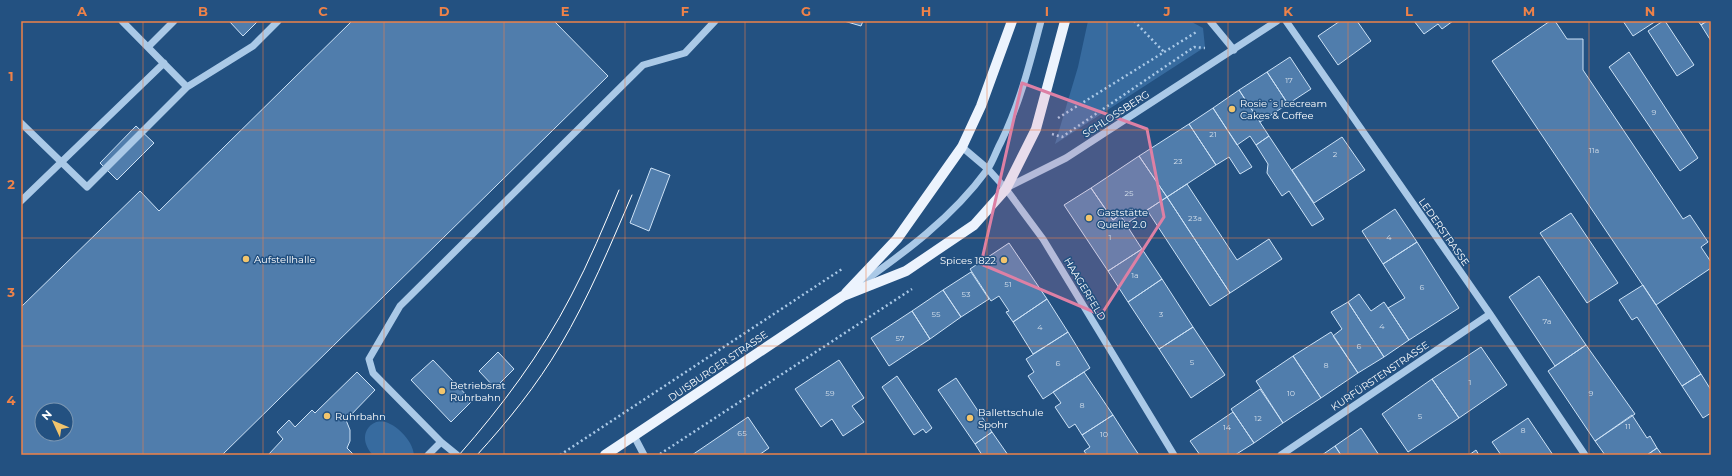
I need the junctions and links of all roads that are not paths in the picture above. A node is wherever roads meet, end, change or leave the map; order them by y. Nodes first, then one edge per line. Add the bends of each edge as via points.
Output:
1 (122, 21) edge
2 (174, 21) edge
3 (278, 21) edge
4 (715, 21) edge
5 (1012, 21) edge
6 (1041, 21) edge
7 (1065, 21) edge
8 (1277, 21) edge
9 (1286, 21) edge
10 (1211, 22) edge
11 (148, 47) junction
12 (1234, 50) junction
13 (164, 63) junction
14 (187, 87) junction
15 (21, 123) edge
16 (962, 147) junction
17 (60, 162) junction
18 (988, 169) junction
19 (1006, 188) junction
20 (21, 201) edge
21 (843, 296) junction
22 (1490, 314) junction
23 (634, 436) junction
24 (441, 442) junction
25 (428, 455) edge
26 (457, 455) edge
27 (605, 455) edge
28 (644, 455) edge
29 (1174, 455) edge
30 (1281, 455) edge
31 (1585, 455) edge

1 - 11 street
2 - 11 street
3 - 14 street via 253,46
4 - 24 street via 685,53 643,65 400,306 369,359 373,373
5 - 16 main road, DUISBURGER STRASSE via 984,99
6 - 18 street via 1021,96
7 - 19 main road, DUISBURGER STRASSE via 1036,129
8 - 12 street, SCHLOSSBERG
9 - 22 street, LEDERSTRASSE
10 - 12 street
11 - 13 street
12 - 19 street, SCHLOSSBERG via 1066,158
13 - 14 street
13 - 17 street
14 - 17 street via 87,187
15 - 17 street
16 - 18 street, HAAGERFELD
16 - 21 main road, DUISBURGER STRASSE via 897,239
17 - 20 street
18 - 19 street, HAAGERFELD
18 - 21 street via 959,203 913,246
19 - 21 main road, DUISBURGER STRASSE via 974,225 906,271
19 - 29 street, HAAGERFELD via 1043,238
21 - 23 main road, DUISBURGER STRASSE
22 - 30 street, KURFÜRSTENSTRASSE
22 - 31 street, LEDERSTRASSE
23 - 27 main road, DUISBURGER STRASSE
23 - 28 street
24 - 25 street
24 - 26 street

